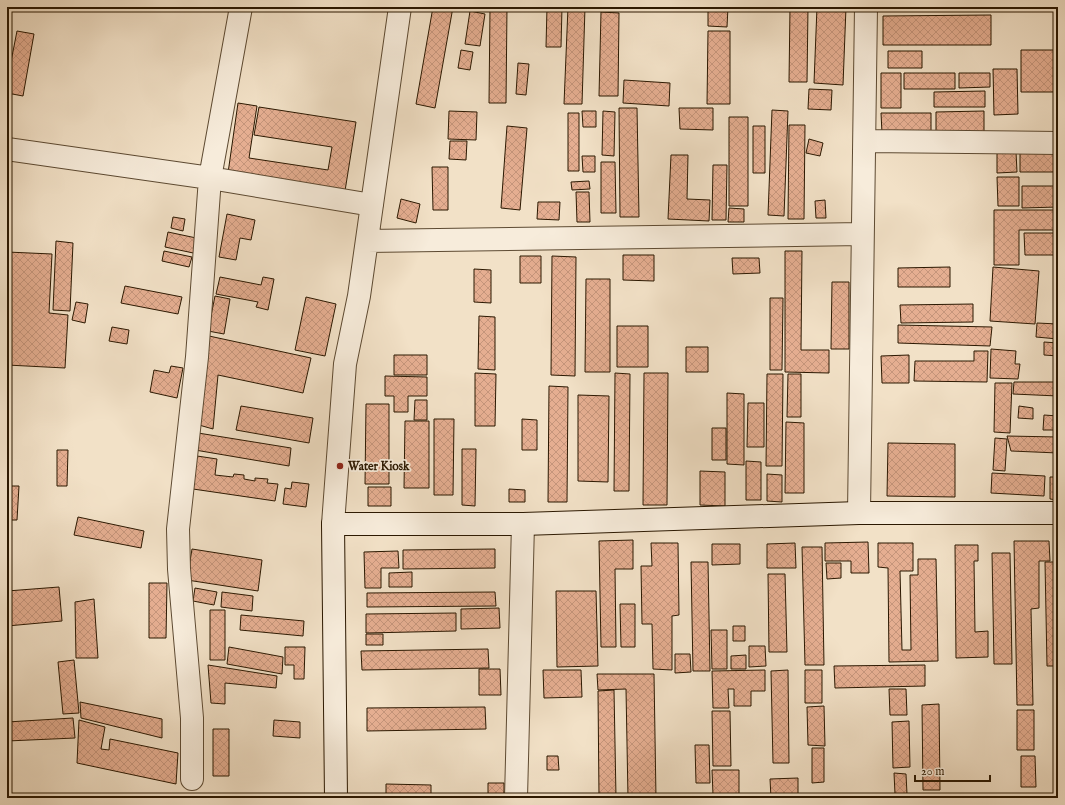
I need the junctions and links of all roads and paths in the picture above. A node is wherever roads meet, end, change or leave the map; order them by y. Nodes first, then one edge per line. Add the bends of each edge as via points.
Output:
1 (241, 7) edge
2 (400, 7) edge
3 (866, 7) edge
4 (866, 141) junction
5 (1058, 143) edge
6 (7, 149) edge
7 (210, 178) junction
8 (372, 205) junction
9 (862, 234) junction
10 (367, 241) junction
11 (859, 513) junction
12 (1058, 513) edge
13 (334, 524) junction
14 (523, 524) junction
15 (192, 779) dead end
16 (336, 798) edge
17 (516, 798) edge

1 - 7 street
2 - 8 street
3 - 4 street
4 - 5 street
4 - 9 street
6 - 7 street
7 - 8 street
7 - 15 street via 197,357 178,529 192,718
8 - 10 street
9 - 10 street
9 - 11 street
10 - 13 street via 345,364
11 - 12 street
11 - 14 street
13 - 14 street
13 - 16 street
14 - 17 street

